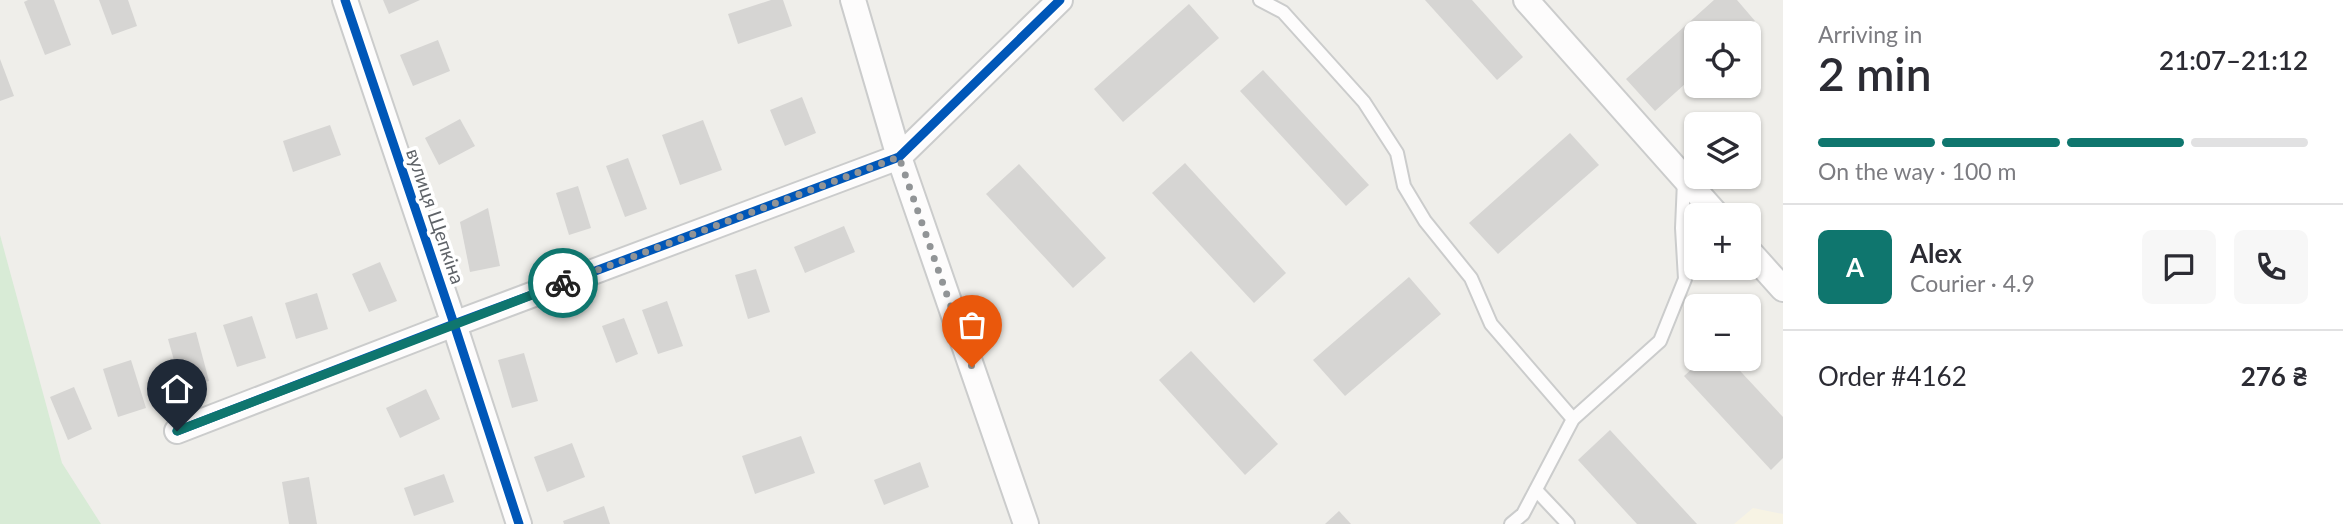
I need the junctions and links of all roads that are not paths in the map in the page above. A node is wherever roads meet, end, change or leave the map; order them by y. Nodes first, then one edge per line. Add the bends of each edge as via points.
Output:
1 (345, 0) edge
2 (853, 0) edge
3 (1060, 0) edge
4 (1260, 0) edge
5 (1526, 0) edge
6 (899, 157) junction
7 (1684, 178) joint
8 (1694, 189) edge
9 (1706, 203) edge
10 (1761, 264) edge
11 (1783, 289) edge
12 (454, 324) junction
13 (1573, 419) junction
14 (177, 431) dead end
15 (1535, 490) junction
16 (519, 524) edge
17 (1026, 524) edge
18 (1511, 524) edge
19 (1568, 524) edge

1 - 12 street, вулиця Щепкіна
2 - 6 street
3 - 6 street
4 - 13 lane via 1283,12 1364,102 1397,153 1404,187 1471,278 1491,324
5 - 7 street
6 - 12 street
6 - 17 street
7 - 13 lane via 1685,279 1660,341
8 - 9 street
10 - 11 street
12 - 14 street
12 - 16 street, вулиця Щепкіна
13 - 15 lane
15 - 18 lane via 1523,514
15 - 19 lane

